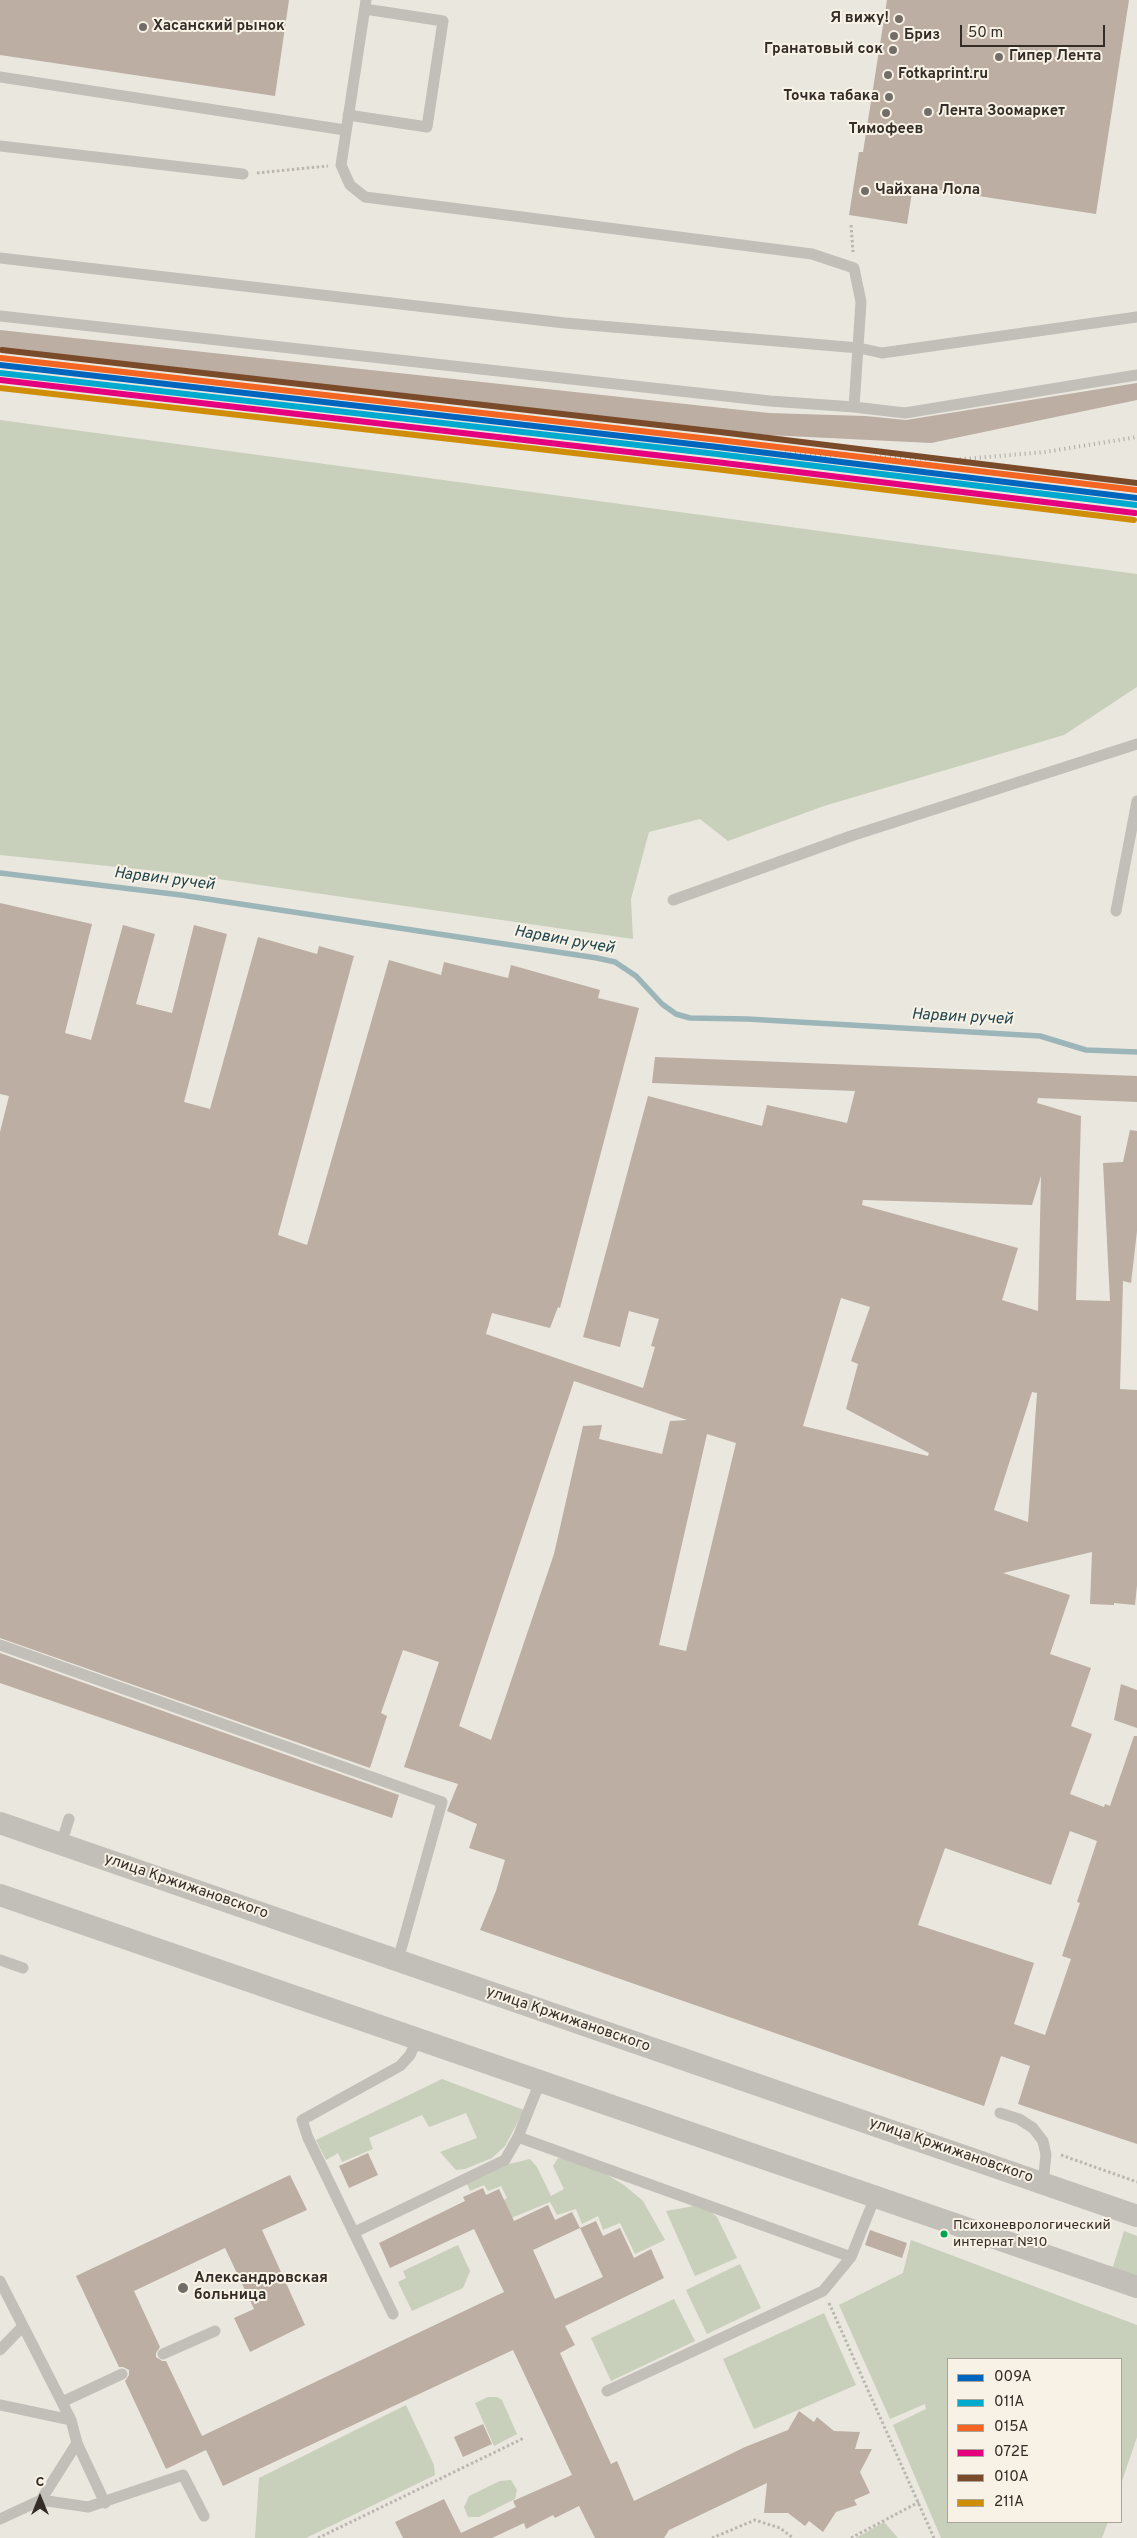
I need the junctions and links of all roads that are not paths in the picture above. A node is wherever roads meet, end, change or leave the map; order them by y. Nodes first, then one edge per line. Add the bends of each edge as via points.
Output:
1 (366, 5) edge
2 (0, 77) edge
3 (348, 115) junction
4 (345, 130) junction
5 (0, 146) edge
6 (243, 174) road end
7 (0, 258) edge
8 (0, 316) edge
9 (1137, 317) edge
10 (858, 348) junction
11 (1137, 375) edge
12 (854, 407) junction
13 (1137, 744) edge
14 (1137, 801) edge
15 (673, 900) dead end
16 (1116, 911) dead end
17 (0, 1645) edge
18 (70, 1819) dead end
19 (0, 1823) edge
20 (61, 1844) junction
21 (0, 1895) edge
22 (0, 1960) edge
23 (398, 1960) junction
24 (23, 1968) dead end
25 (417, 2040) junction
26 (540, 2082) junction
27 (1000, 2113) dead end
28 (518, 2137) junction
29 (1043, 2183) junction
30 (875, 2197) junction
31 (1137, 2216) edge
32 (355, 2232) junction
33 (851, 2257) junction
34 (0, 2281) edge
35 (1137, 2287) edge
36 (393, 2314) dead end
37 (23, 2326) junction
38 (215, 2331) dead end
39 (0, 2350) edge
40 (164, 2354) dead end
41 (122, 2374) dead end
42 (607, 2391) dead end
43 (62, 2402) junction
44 (0, 2405) edge
45 (71, 2420) junction
46 (77, 2443) junction
47 (41, 2500) junction
48 (105, 2503) junction
49 (204, 2516) dead end
50 (0, 2519) edge

1 - 3 lane
1 - 3 lane via 443,21 427,127
2 - 4 lane
3 - 4 lane
4 - 10 lane via 341,165 350,185 365,197 812,254 854,268 861,302
5 - 6 lane
7 - 10 lane via 565,323
8 - 12 lane via 760,400
9 - 10 lane via 882,353
10 - 12 lane
11 - 12 lane via 905,413
13 - 15 lane via 851,836
14 - 16 lane
17 - 23 lane via 442,1802
18 - 20 lane
19 - 20 street, улица Кржижановского
20 - 23 street, улица Кржижановского
21 - 25 street
22 - 24 lane
23 - 29 street, улица Кржижановского
25 - 26 street
25 - 32 lane via 400,2066 302,2120
26 - 28 lane
26 - 30 street
27 - 29 lane via 1033,2128 1043,2141 1046,2154
28 - 32 lane via 504,2160
28 - 33 lane
29 - 31 street, улица Кржижановского
30 - 33 lane
30 - 35 street
32 - 36 lane
33 - 42 lane via 823,2292
34 - 37 lane
37 - 39 lane
37 - 43 lane
38 - 40 lane
41 - 43 lane
43 - 45 lane
44 - 45 lane
45 - 46 lane
46 - 47 lane
46 - 48 lane
47 - 48 lane via 88,2507
47 - 50 lane
48 - 49 lane via 183,2475

